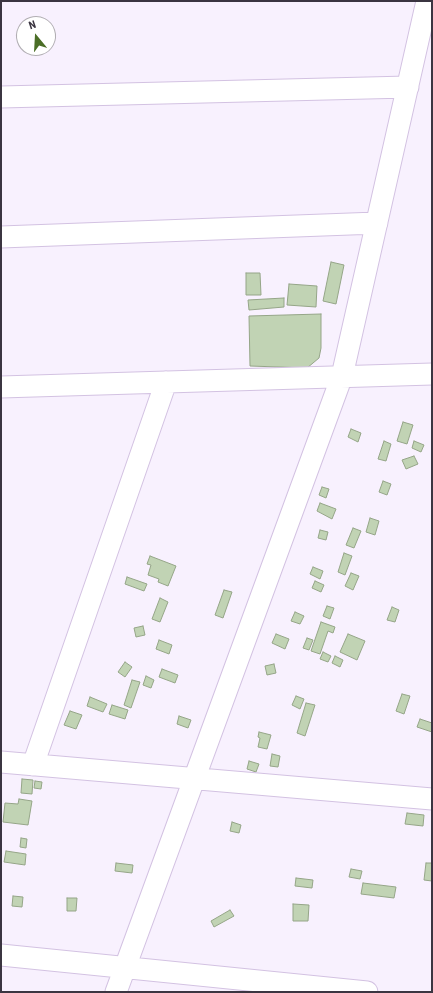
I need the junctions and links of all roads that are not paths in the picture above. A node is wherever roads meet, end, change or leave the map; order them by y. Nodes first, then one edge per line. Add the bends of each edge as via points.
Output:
1 (427, 1) edge
2 (408, 87) junction
3 (1, 97) edge
4 (377, 223) junction
5 (1, 238) edge
6 (432, 374) edge
7 (342, 376) junction
8 (166, 382) junction
9 (1, 387) edge
10 (1, 762) edge
11 (33, 765) junction
12 (194, 779) junction
13 (432, 799) edge
14 (1, 955) edge
15 (125, 968) junction
16 (116, 992) edge
17 (367, 992) edge

1 - 2 street
2 - 3 street
2 - 4 street
4 - 5 street
4 - 7 street
6 - 7 street
7 - 8 street
7 - 12 street
8 - 9 street
8 - 11 street
10 - 11 street
11 - 12 street
12 - 13 street
12 - 15 street
14 - 15 street
15 - 16 street
15 - 17 street

